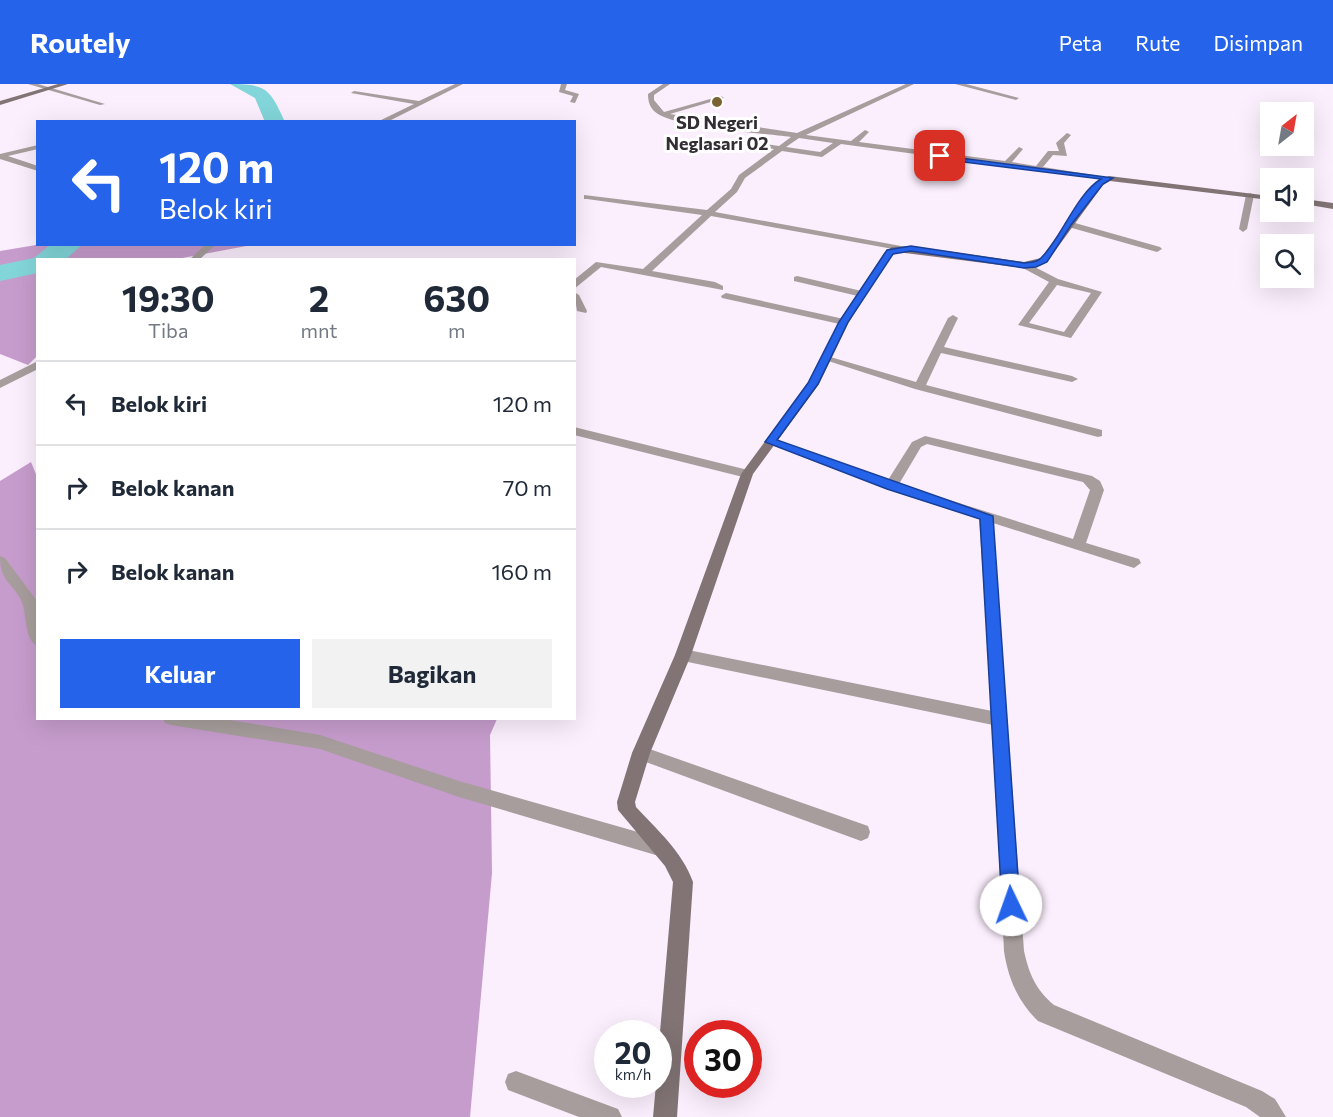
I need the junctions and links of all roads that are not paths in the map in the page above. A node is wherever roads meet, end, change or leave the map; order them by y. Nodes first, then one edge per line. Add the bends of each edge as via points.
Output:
1 (32, 84) edge
2 (65, 84) edge
3 (457, 84) edge
4 (564, 84) edge
5 (667, 84) edge
6 (911, 84) edge
7 (958, 84) edge
8 (51, 89) junction
9 (354, 93) dead end
10 (721, 98) dead end
11 (1016, 98) dead end
12 (417, 102) junction
13 (573, 102) dead end
14 (0, 103) edge
15 (102, 104) dead end
16 (663, 114) junction
17 (384, 120) edge
18 (683, 120) junction
19 (669, 129) dead end
20 (865, 132) dead end
21 (1068, 135) dead end
22 (795, 138) junction
23 (741, 142) dead end
24 (838, 142) junction
25 (852, 144) junction
26 (36, 147) edge
27 (780, 148) junction
28 (1019, 149) dead end
29 (0, 156) edge
30 (1006, 165) junction
31 (36, 168) edge
32 (1037, 169) junction
33 (1109, 178) junction
34 (1250, 195) junction
35 (1260, 196) edge
36 (587, 197) dead end
37 (1314, 203) edge
38 (1333, 206) edge
39 (708, 213) junction
40 (1068, 224) junction
41 (1243, 229) dead end
42 (210, 246) edge
43 (901, 249) junction
44 (1157, 249) dead end
45 (195, 258) edge
46 (1024, 265) junction
47 (646, 272) junction
48 (797, 279) dead end
49 (1055, 281) junction
50 (576, 284) edge
51 (862, 294) junction
52 (576, 299) edge
53 (582, 311) dead end
54 (953, 318) dead end
55 (844, 322) junction
56 (938, 349) junction
57 (827, 359) junction
58 (36, 365) edge
59 (1072, 379) dead end
60 (0, 385) edge
61 (919, 387) junction
62 (576, 431) edge
63 (1098, 433) dead end
64 (770, 442) junction
65 (747, 474) junction
66 (891, 486) junction
67 (986, 516) junction
68 (1078, 545) junction
69 (0, 561) edge
70 (1134, 563) dead end
71 (36, 632) edge
72 (683, 655) junction
73 (183, 720) edge
74 (1001, 720) junction
75 (641, 753) junction
76 (861, 832) dead end
77 (658, 846) junction
78 (516, 1082) dead end
79 (610, 1117) edge
80 (665, 1117) edge
81 (1274, 1117) edge

1 - 8 street
2 - 8 street
3 - 12 street
4 - 13 street via 561,91 577,95
5 - 16 street via 650,96 653,106
6 - 22 street
7 - 11 street
8 - 14 street
8 - 15 street
9 - 12 street
10 - 16 street
12 - 17 street
16 - 18 street
18 - 19 street
18 - 22 street
20 - 25 street
21 - 32 street via 1060,143 1065,154 1051,153
22 - 24 street
22 - 27 street
23 - 27 street
24 - 25 street
24 - 27 street via 824,155
25 - 30 street
26 - 29 street
27 - 39 street via 742,177 736,188
28 - 30 street
29 - 31 street
30 - 32 street
32 - 33 street
33 - 34 street
33 - 40 street via 1100,183
34 - 35 street
34 - 41 street
36 - 39 street
37 - 38 street
39 - 43 street
39 - 47 street
40 - 44 street
40 - 46 street via 1044,260
42 - 45 street
43 - 46 street
43 - 51 street via 887,255
46 - 49 street
47 - 50 street via 599,264
47 - 55 street via 715,284 723,292
48 - 51 street
49 - 49 street via 1023,324 1067,336 1097,292
51 - 55 street
52 - 53 street
54 - 56 street
55 - 57 street
56 - 59 street
56 - 61 street
57 - 61 street
57 - 64 street via 804,398
58 - 60 street
61 - 63 street
62 - 65 street
64 - 65 street
64 - 66 street
65 - 72 street
66 - 67 street
66 - 68 street via 916,444 925,440 1087,479 1095,484 1096,490
67 - 68 street
67 - 74 street
68 - 70 street
69 - 71 street via 28,601
72 - 74 street
72 - 75 street
73 - 77 street via 320,742 459,789
74 - 81 street via 1014,951 1017,972 1034,1003 1046,1013 1254,1099
75 - 76 street
75 - 77 street via 627,810
77 - 80 street via 679,870 683,882
78 - 79 street

